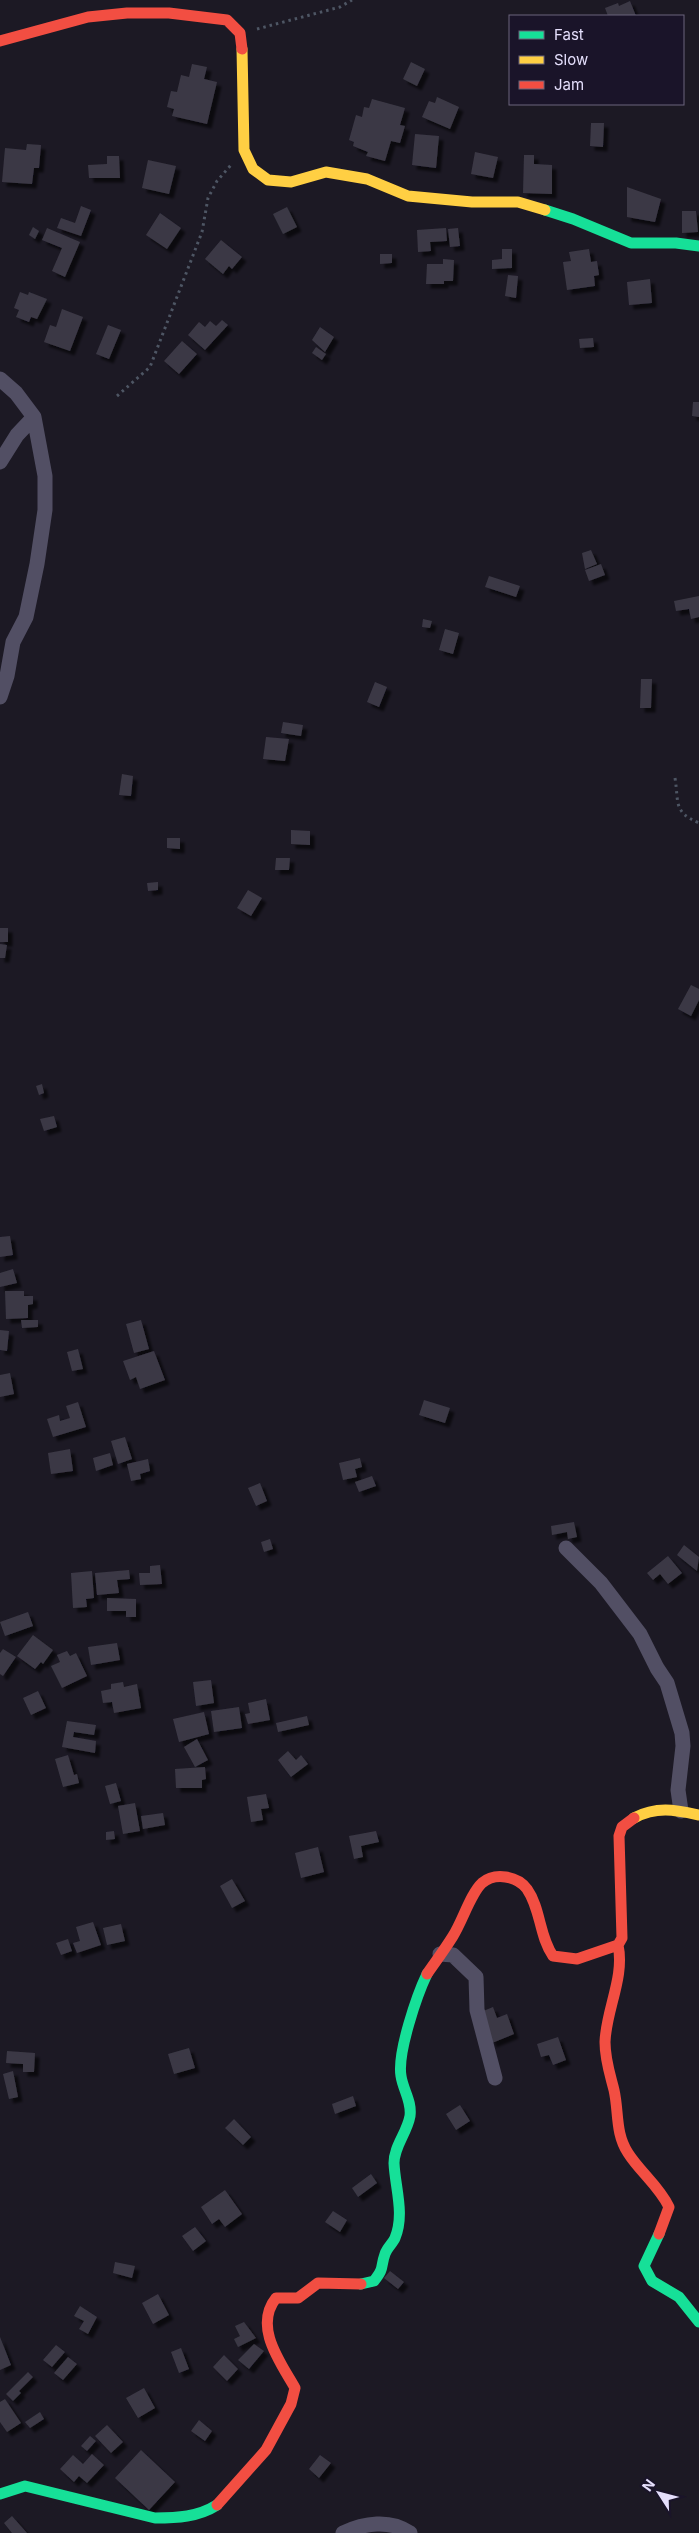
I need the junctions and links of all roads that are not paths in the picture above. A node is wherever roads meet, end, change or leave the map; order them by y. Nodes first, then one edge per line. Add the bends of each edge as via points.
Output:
1 (0, 41) edge
2 (699, 246) edge
3 (0, 378) edge
4 (34, 417) junction
5 (0, 462) edge
6 (0, 697) edge
7 (566, 1548) dead end
8 (681, 1811) junction
9 (699, 1815) edge
10 (618, 1945) junction
11 (440, 1954) junction
12 (495, 2078) dead end
13 (699, 2322) edge
14 (0, 2494) edge
15 (343, 2533) edge
16 (410, 2533) edge

1 - 2 street via 108,13 227,20 240,33 244,150 253,169 268,180 291,182 326,172 343,174 408,196 472,202 518,202 573,219 632,243
3 - 4 street
4 - 5 street via 17,435
4 - 6 street via 45,476 45,510 26,617 13,642
7 - 8 street via 602,1583 640,1634 667,1683 684,1746 678,1790
8 - 9 street
8 - 10 street via 664,1808 647,1811 622,1827 619,1855 623,1930
10 - 11 street via 597,1954 557,1958 545,1943 533,1900 527,1891 514,1878 494,1877 480,1885
10 - 13 street via 622,1959 606,2025 605,2044 619,2135 628,2153 663,2194 668,2207 644,2266 648,2277 659,2288 674,2293
11 - 12 street via 453,1955 476,1976 477,2010
11 - 14 street via 420,1990 402,2056 401,2076 410,2115 394,2162 398,2194 397,2231 374,2281 361,2284 318,2283 298,2298 276,2298 272,2302 269,2346 295,2388 292,2404 266,2450 222,2502 194,2516 155,2518 26,2486
15 - 16 street via 387,2524 402,2527

